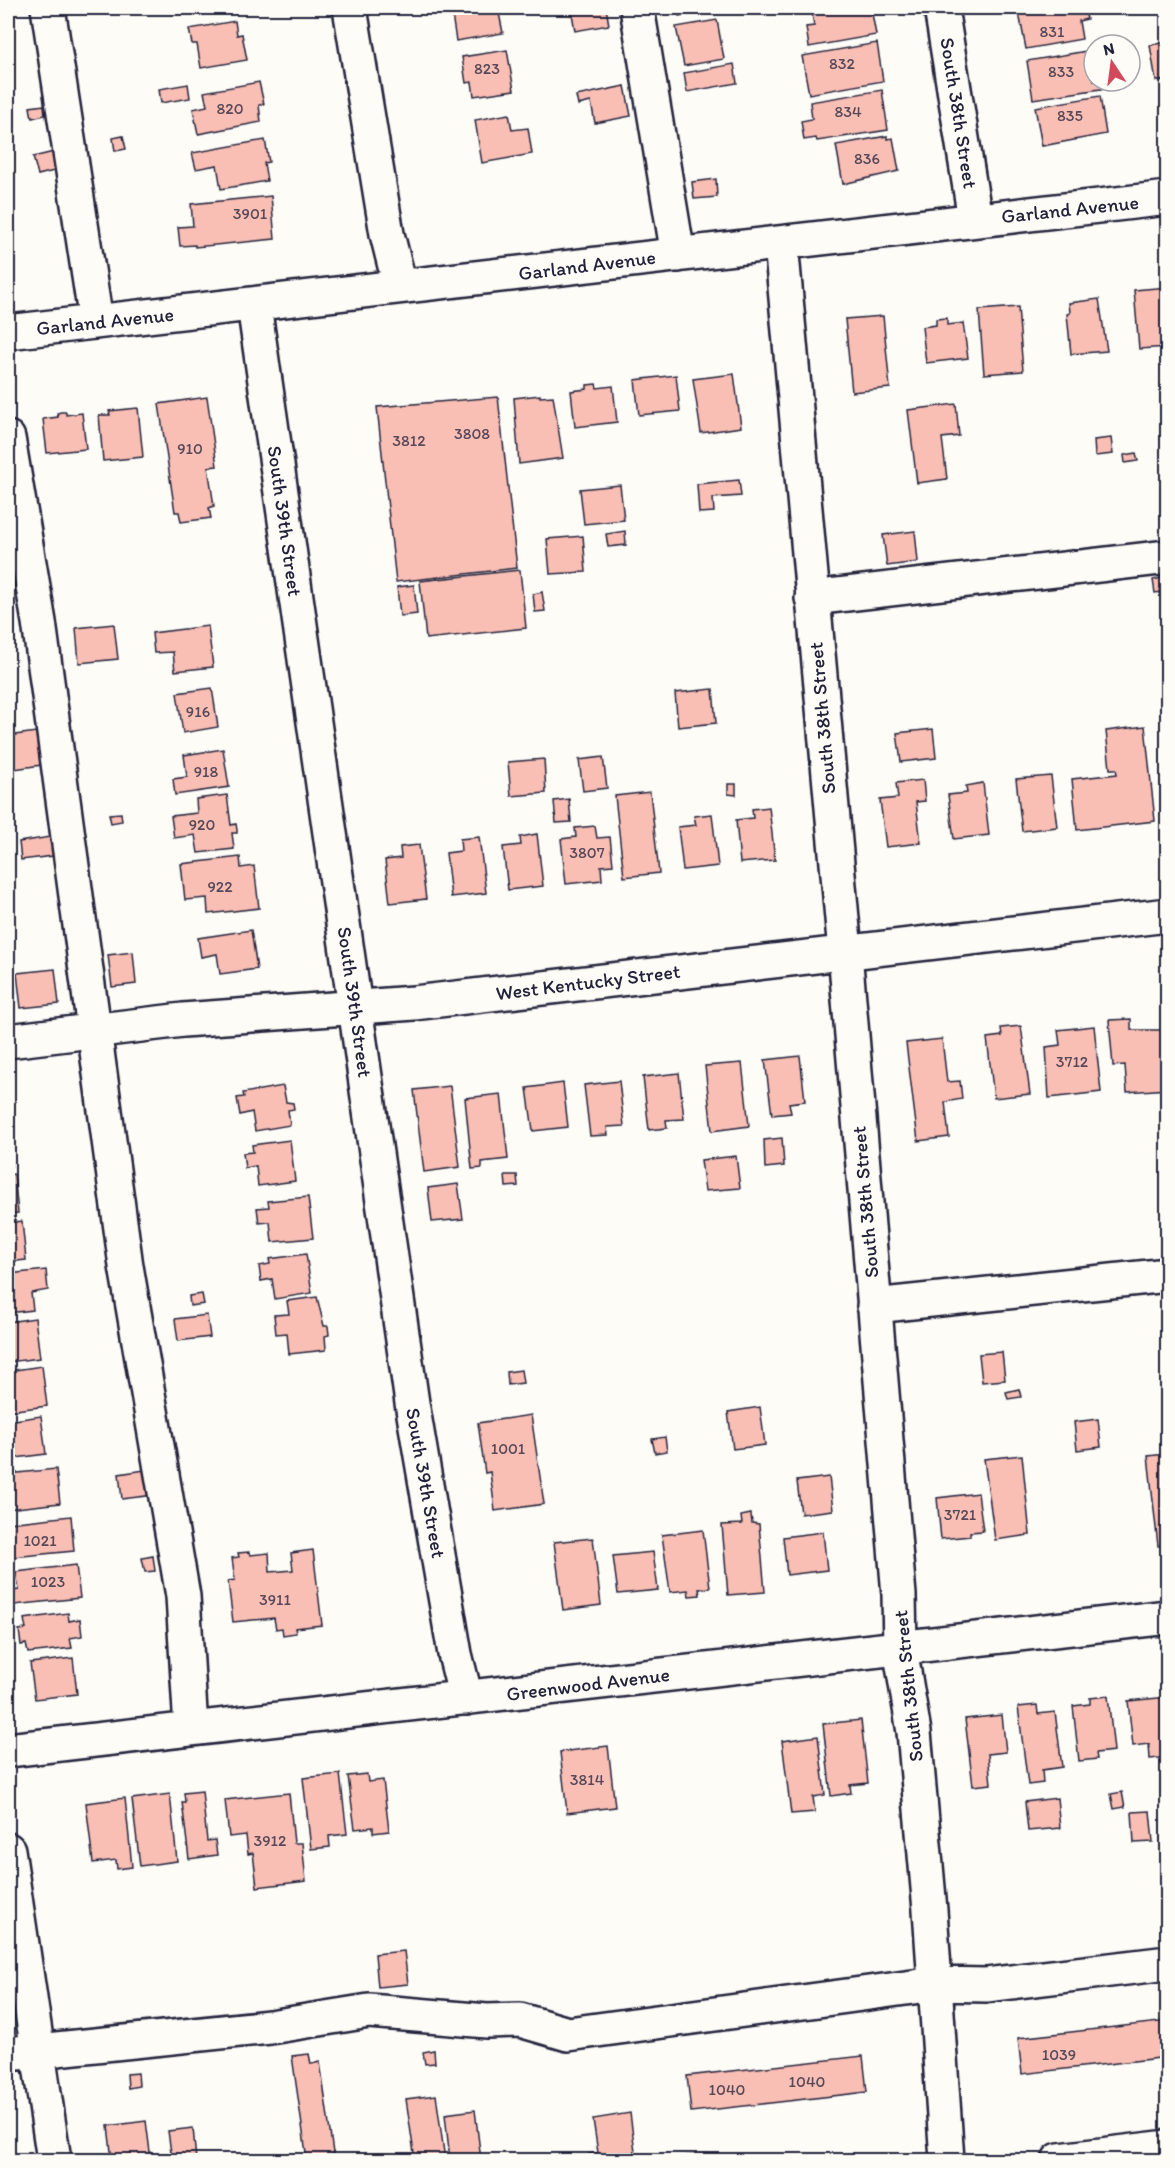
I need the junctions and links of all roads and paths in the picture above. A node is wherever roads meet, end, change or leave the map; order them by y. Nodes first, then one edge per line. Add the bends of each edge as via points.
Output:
1 (48, 8) edge
2 (350, 8) edge
3 (637, 8) edge
4 (941, 8) edge
5 (1167, 198) edge
6 (975, 219) junction
7 (781, 243) junction
8 (678, 255) junction
9 (400, 286) junction
10 (254, 305) junction
11 (96, 322) junction
12 (8, 332) edge
13 (8, 438) edge
14 (1167, 556) edge
15 (812, 598) junction
16 (1167, 915) edge
17 (845, 952) junction
18 (355, 1008) junction
19 (93, 1030) junction
20 (8, 1041) edge
21 (1167, 1275) edge
22 (874, 1306) junction
23 (1167, 1617) edge
24 (900, 1648) junction
25 (466, 1698) junction
26 (191, 1729) junction
27 (8, 1750) edge
28 (8, 1850) edge
29 (1167, 1963) edge
30 (935, 1984) junction
31 (23, 2053) edge
32 (1167, 2147) edge
33 (54, 2160) edge
34 (947, 2160) edge
35 (1059, 2160) edge

1 - 11 street
2 - 9 street via 387,234
3 - 8 street
4 - 6 street, South 38th Street
5 - 6 street, Garland Avenue
6 - 7 street, Garland Avenue
7 - 8 street, Garland Avenue
7 - 15 street, South 38th Street
8 - 9 street, Garland Avenue
9 - 10 street, Garland Avenue
10 - 11 street, Garland Avenue
10 - 18 street, South 39th Street
11 - 12 street, Garland Avenue
13 - 19 street via 39,622
14 - 15 street
15 - 17 street, South 38th Street
16 - 17 street, West Kentucky Street
17 - 18 street, West Kentucky Street
17 - 22 street, South 38th Street
18 - 19 street, West Kentucky Street
18 - 25 street, South 39th Street via 412,1403
19 - 20 street, West Kentucky Street
19 - 26 street via 126,1266 183,1596
21 - 22 street
22 - 24 street, South 38th Street via 899,1595
23 - 24 street, Greenwood Avenue
24 - 25 street, Greenwood Avenue
24 - 30 street, South 38th Street via 914,1732
25 - 26 street, Greenwood Avenue
26 - 27 street, Greenwood Avenue
28 - 31 street
29 - 30 street via 986,1985
30 - 31 street via 568,2034 520,2020 369,2011 270,2027
30 - 34 street, South 38th Street
31 - 33 street
32 - 35 street

